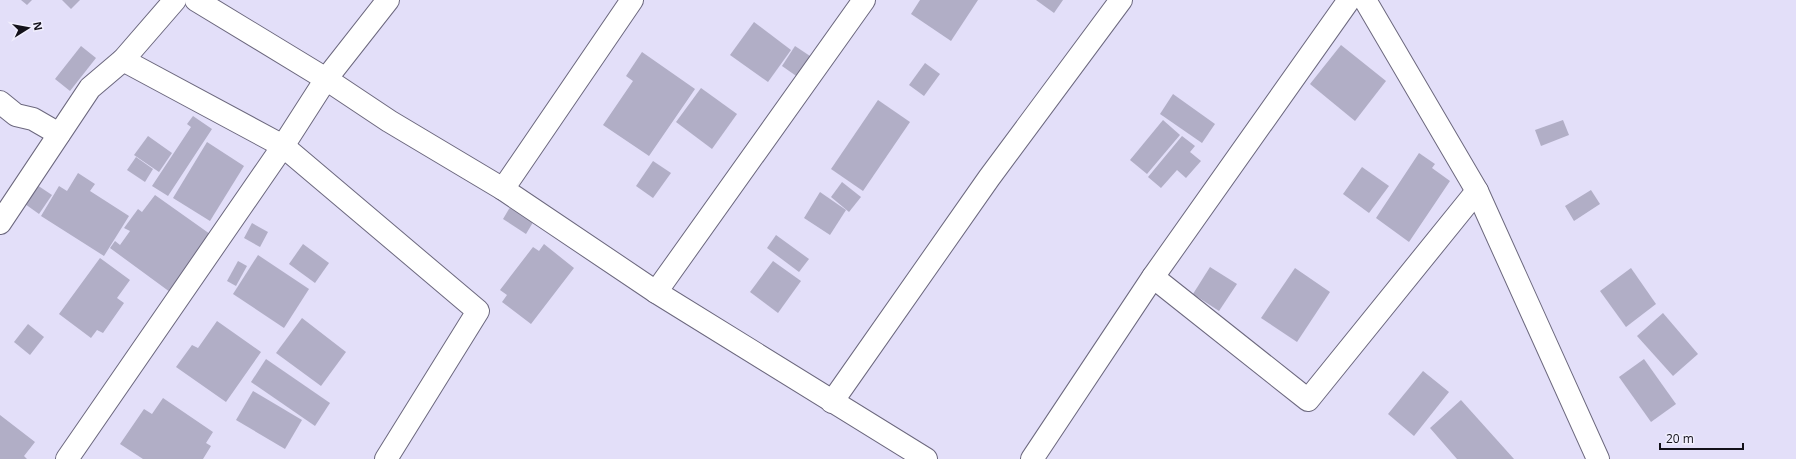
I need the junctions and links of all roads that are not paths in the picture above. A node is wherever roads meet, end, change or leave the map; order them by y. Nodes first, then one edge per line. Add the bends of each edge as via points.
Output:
1 (175, 0) edge
2 (196, 0) edge
3 (388, 0) edge
4 (632, 0) edge
5 (864, 0) edge
6 (1121, 0) edge
7 (1349, 0) edge
8 (1365, 0) edge
9 (123, 60) junction
10 (326, 79) junction
11 (0, 102) edge
12 (59, 134) junction
13 (283, 146) junction
14 (503, 189) junction
15 (1477, 191) junction
16 (0, 222) edge
17 (1153, 277) junction
18 (656, 292) junction
19 (832, 402) junction
20 (67, 459) edge
21 (386, 459) edge
22 (926, 459) edge
23 (1032, 459) edge
24 (1598, 459) edge

1 - 9 street
2 - 10 street
3 - 10 street
4 - 14 street
5 - 18 street
6 - 19 street via 989,178
7 - 17 street
8 - 15 street
9 - 12 street via 90,88
9 - 13 street
10 - 13 street
10 - 14 street via 389,121
11 - 12 street via 16,114 33,119
12 - 16 street
13 - 20 street
13 - 21 street via 478,311
14 - 18 street
15 - 17 street via 1308,400
15 - 24 street
17 - 23 street
18 - 19 street
19 - 22 street

